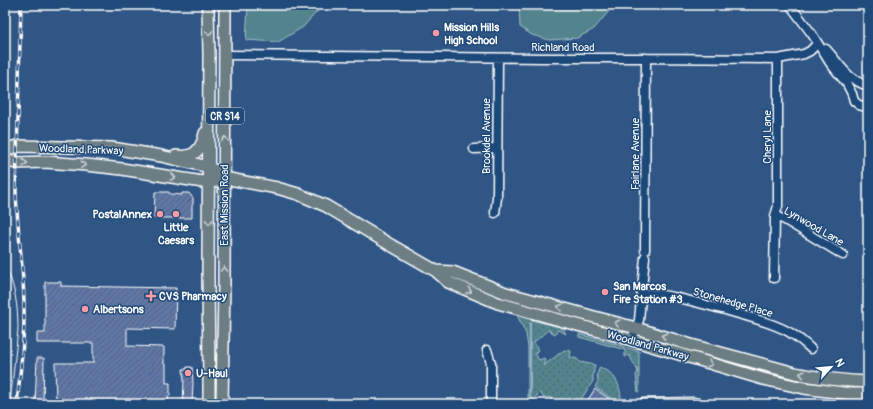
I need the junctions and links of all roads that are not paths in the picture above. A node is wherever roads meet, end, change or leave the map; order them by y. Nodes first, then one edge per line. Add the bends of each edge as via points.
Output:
1 (208, 5) edge
2 (225, 5) edge
3 (790, 5) edge
4 (817, 44) junction
5 (225, 55) junction
6 (498, 58) junction
7 (646, 58) junction
8 (778, 59) junction
9 (866, 85) edge
10 (852, 94) junction
11 (866, 108) edge
12 (209, 115) junction
13 (497, 148) junction
14 (474, 149) dead end
15 (5, 150) edge
16 (162, 156) junction
17 (5, 160) edge
18 (209, 167) junction
19 (224, 178) junction
20 (209, 183) junction
21 (495, 213) dead end
22 (775, 216) junction
23 (843, 255) dead end
24 (436, 271) junction
25 (208, 274) junction
26 (774, 278) dead end
27 (641, 293) junction
28 (636, 328) junction
29 (632, 340) junction
30 (487, 350) dead end
31 (811, 350) dead end
32 (222, 374) junction
33 (868, 382) edge
34 (868, 394) edge
35 (643, 403) dead end
36 (209, 404) edge
37 (222, 404) edge
38 (491, 404) edge
39 (702, 404) edge

1 -> 12 main road, East Mission Road / CR S14
2 - 5 main road, East Mission Road / CR S14
3 - 4 street
4 - 8 street, Richland Road via 804,54
4 - 9 street via 825,48 852,79
4 - 10 street
5 - 6 street, Richland Road
19 -> 5 main road, East Mission Road / CR S14
6 - 7 street, Richland Road
6 - 13 street, Brookdel Avenue
7 - 8 street, Richland Road
7 - 27 street, Fairlane Avenue via 645,253
8 - 22 street, Cheryl Lane via 778,206
9 - 10 street via 859,85
10 - 11 street via 854,101
12 - 16 main road via 204,139 197,151 186,156
12 - 18 main road, East Mission Road / CR S14
13 - 14 street
13 - 21 street, Brookdel Avenue
15 - 16 main road, Woodland Parkway via 17,146 112,148
16 - 18 main road, Woodland Parkway
17 -> 20 main road, Woodland Parkway via 16,163 45,162 122,169
18 - 19 main road, Woodland Parkway
18 - 20 main road, East Mission Road / CR S14
19 - 20 main road, Woodland Parkway
19 - 24 main road, Woodland Parkway via 277,188 326,206
32 -> 19 main road, East Mission Road / CR S14
20 -> 25 main road, East Mission Road / CR S14
22 - 23 street, Lynwood Lane
22 - 26 street, Cheryl Lane
28 -> 24 main road, Woodland Parkway via 506,292 453,272
24 -> 29 main road, Woodland Parkway via 448,282 498,303
25 - 32 main road via 214,276 218,357
25 - 36 main road, East Mission Road / CR S14
27 - 28 street, Fairlane Avenue
27 - 31 street, Stonehedge Place via 678,297 755,318 789,332
28 - 29 street, Fairlane Avenue
33 -> 28 main road, Woodland Parkway via 794,373
29 -> 34 main road, Woodland Parkway via 756,377 804,388
30 - 38 street via 491,363
32 - 37 main road, East Mission Road / CR S14
35 - 39 street

